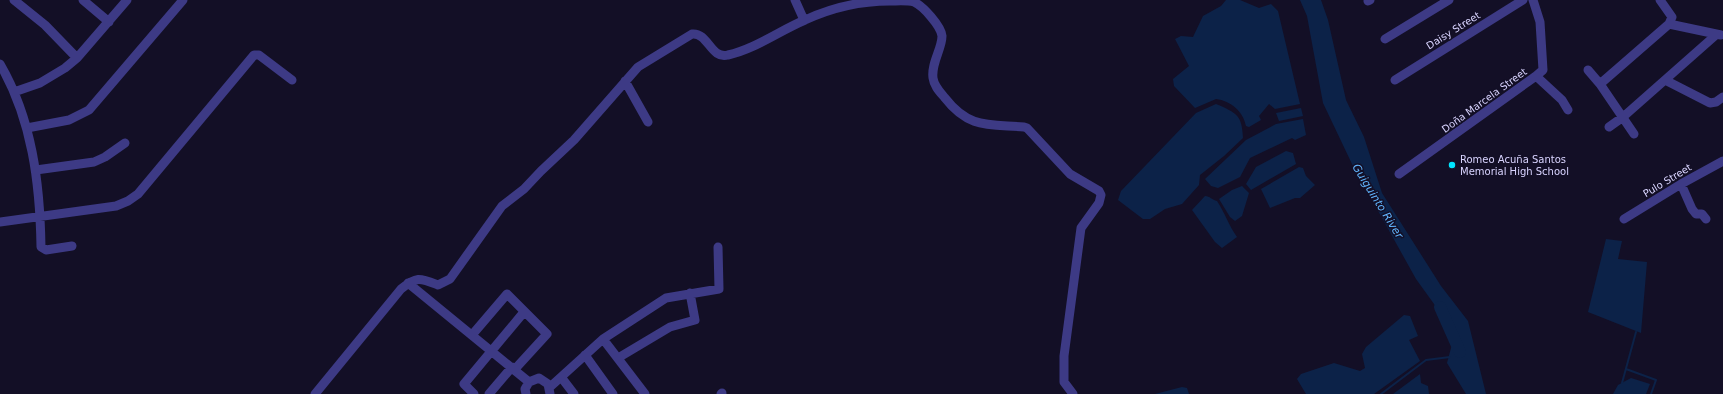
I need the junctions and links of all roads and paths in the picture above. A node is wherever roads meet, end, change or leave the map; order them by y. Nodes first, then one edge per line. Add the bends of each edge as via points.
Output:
1 (14, 0) edge
2 (83, 0) edge
3 (127, 0) edge
4 (183, 0) edge
5 (796, 0) edge
6 (1449, 0) edge
7 (1523, 0) edge
8 (1533, 0) edge
9 (1660, 0) edge
10 (908, 1) edge
11 (804, 20) junction
12 (109, 22) junction
13 (1669, 24) junction
14 (1720, 35) edge
15 (1385, 39) dead end
16 (77, 58) junction
17 (0, 64) edge
18 (1588, 70) dead end
19 (1536, 76) junction
20 (292, 80) dead end
21 (1395, 80) dead end
22 (1665, 80) junction
23 (625, 81) junction
24 (1600, 84) junction
25 (14, 92) junction
26 (1723, 97) edge
27 (1568, 110) dead end
28 (1623, 117) junction
29 (648, 122) dead end
30 (1609, 127) dead end
31 (27, 128) junction
32 (1634, 134) dead end
33 (125, 143) dead end
34 (1723, 161) edge
35 (36, 170) junction
36 (1399, 174) dead end
37 (1681, 184) junction
38 (41, 217) junction
39 (1624, 219) dead end
40 (1706, 219) dead end
41 (0, 222) edge
42 (72, 246) dead end
43 (718, 247) dead end
44 (408, 283) junction
45 (690, 293) junction
46 (524, 312) junction
47 (472, 335) junction
48 (603, 339) junction
49 (492, 351) junction
50 (585, 355) junction
51 (618, 358) junction
52 (513, 368) junction
53 (562, 377) junction
54 (529, 382) junction
55 (550, 390) edge
56 (315, 394) edge
57 (474, 394) edge
58 (489, 394) edge
59 (526, 394) edge
60 (574, 394) edge
61 (613, 394) edge
62 (645, 394) edge
63 (1073, 394) edge

1 - 16 street via 45,25
2 - 12 street
3 - 12 street
4 - 31 street via 89,110 69,120
5 - 11 street
6 - 15 street
7 - 21 street, Daisy Street
8 - 19 street, Doña Marcela Street via 1540,22 1543,70
9 - 13 street via 1672,17
10 - 11 street via 860,3 836,8
10 - 63 street via 916,3 924,10 940,32 942,37 933,78 937,87 956,110 979,124 1028,128 1070,174 1099,191 1101,195 1099,203 1082,228 1064,356 1064,382
11 - 23 street via 752,46 723,56 699,35 692,34 638,67
12 - 16 street
13 - 14 street
13 - 24 street
14 - 22 street
16 - 25 street via 40,83
17 - 25 street
18 - 24 street
19 - 27 street via 1562,100
19 - 36 street, Doña Marcela Street
20 - 38 street via 260,54 254,55 138,194 116,206
22 - 26 street via 1710,103
22 - 28 street
23 - 29 street
23 - 44 street via 574,140 524,189 502,206 450,279 438,285 418,278
24 - 28 street
25 - 31 street
28 - 30 street
28 - 32 street
31 - 35 street
33 - 35 street via 94,162
34 - 37 street, Pulo Street
35 - 38 street
37 - 39 street, Pulo Street
37 - 40 street via 1694,212 1702,214
38 - 41 street
38 - 42 street via 43,249
43 - 45 street via 720,289
44 - 47 street
44 - 56 street
45 - 48 street via 666,298
45 - 51 street via 695,320 670,327
46 - 47 street via 507,294
46 - 49 street
46 - 52 street via 547,334
47 - 49 street
48 - 50 street
48 - 51 street
49 - 52 street
49 - 57 street via 464,384
50 - 53 street
50 - 61 street
51 - 62 street
52 - 54 street
52 - 58 street
53 - 55 street
53 - 60 street
54 - 55 street via 542,379
54 - 59 street via 525,389

